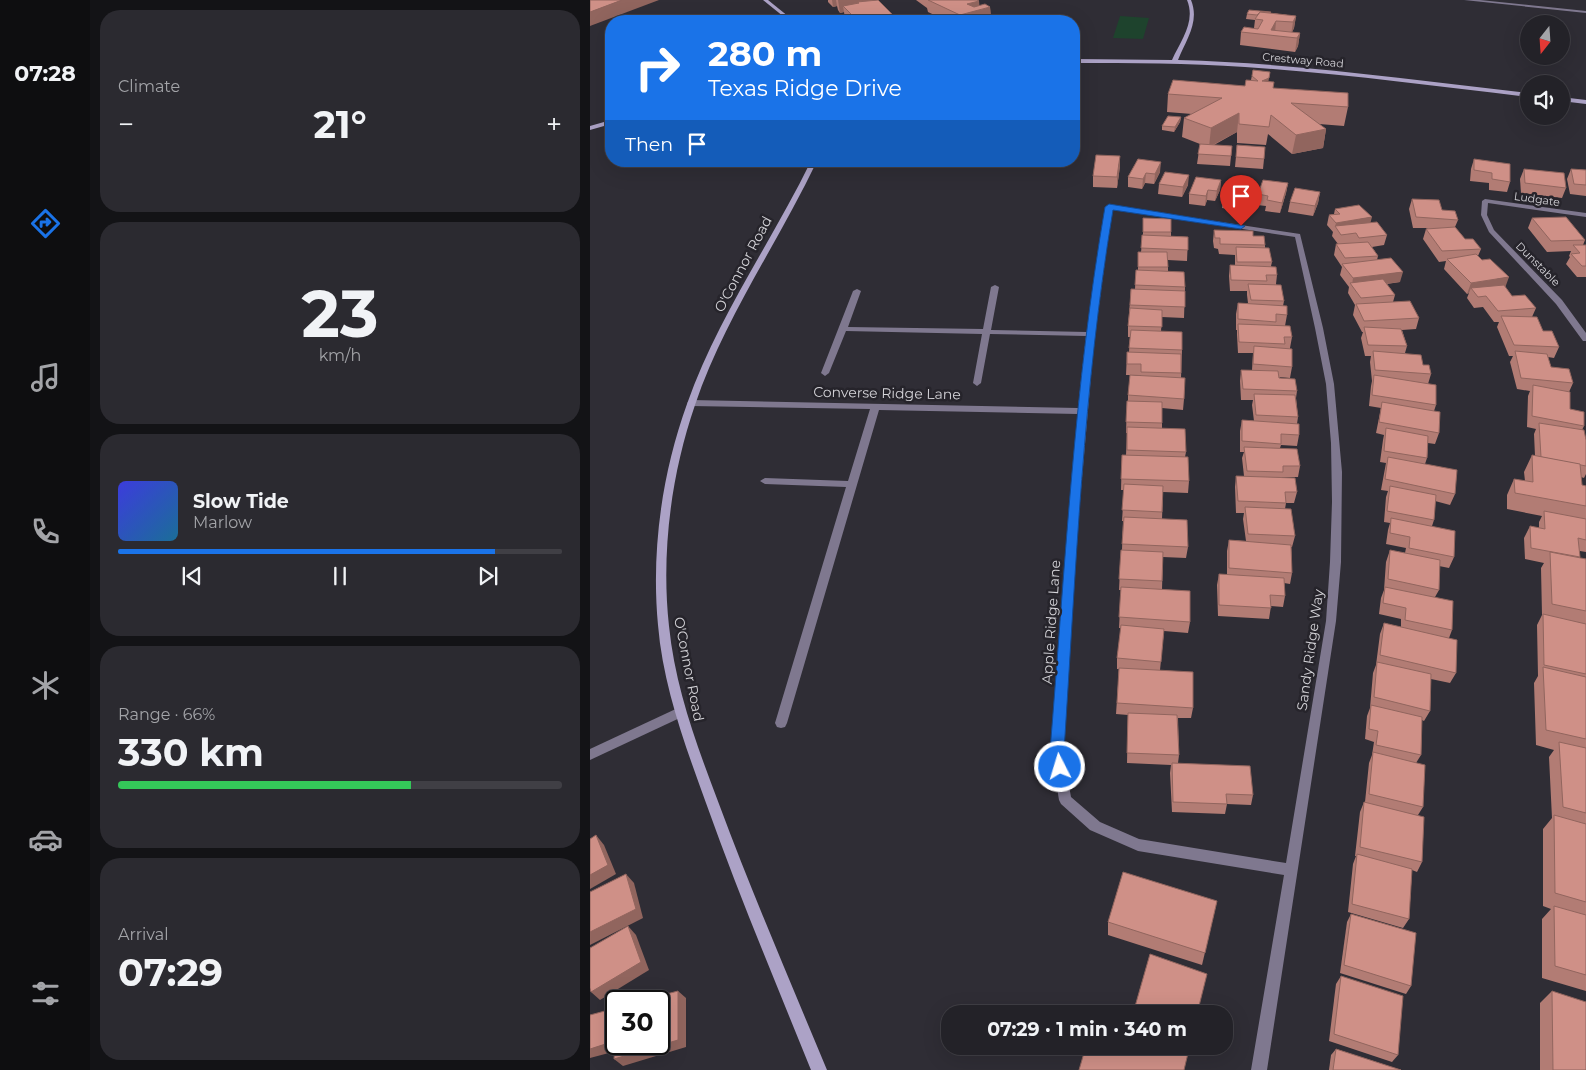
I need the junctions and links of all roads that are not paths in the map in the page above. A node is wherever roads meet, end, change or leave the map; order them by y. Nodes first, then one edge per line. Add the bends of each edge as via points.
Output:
1 (765, 0) edge
2 (1190, 0) edge
3 (1466, 0) edge
4 (1586, 12) edge
5 (784, 15) edge
6 (1080, 61) edge
7 (1174, 62) junction
8 (1520, 94) edge
9 (1570, 100) edge
10 (1586, 102) edge
11 (605, 124) edge
12 (590, 128) edge
13 (811, 167) edge
14 (1485, 202) joint
15 (1586, 215) edge
16 (1298, 235) joint
17 (995, 288) dead end
18 (857, 292) dead end
19 (843, 329) junction
20 (987, 332) junction
21 (1091, 334) junction
22 (1586, 339) edge
23 (825, 373) dead end
24 (977, 383) dead end
25 (692, 402) junction
26 (875, 407) junction
27 (1082, 411) junction
28 (765, 481) dead end
29 (852, 484) junction
30 (680, 712) junction
31 (781, 723) dead end
32 (590, 755) edge
33 (1291, 870) junction
34 (819, 1070) edge
35 (1259, 1070) edge

1 - 5 main road
2 - 7 main road via 1193,18
3 - 4 street
6 - 7 main road, Crestway Road
7 - 8 main road, Crestway Road via 1308,70
9 - 10 main road
11 - 12 main road
13 - 25 main road, O'Connor Road via 714,349
14 - 15 street, Ludgate
14 - 22 street, Dunstable via 1484,215 1491,231 1559,302
16 - 21 street, Apple Ridge Lane via 1109,207
16 - 33 street, Sandy Ridge Way via 1329,383 1336,450 1337,512 1331,621
17 - 20 street
18 - 19 street
19 - 20 street
19 - 23 street
20 - 21 street
20 - 24 street
21 - 27 street, Apple Ridge Lane
25 - 26 street, Converse Ridge Lane
25 - 30 main road, O'Connor Road via 675,457 663,552 663,625
26 - 27 street, Converse Ridge Lane
26 - 29 street
27 - 33 street, Apple Ridge Lane via 1057,751 1065,800 1095,826 1138,845
28 - 29 street
29 - 31 street
30 - 32 street
30 - 34 main road, O'Connor Road via 728,847
33 - 35 street, Sandy Ridge Way

